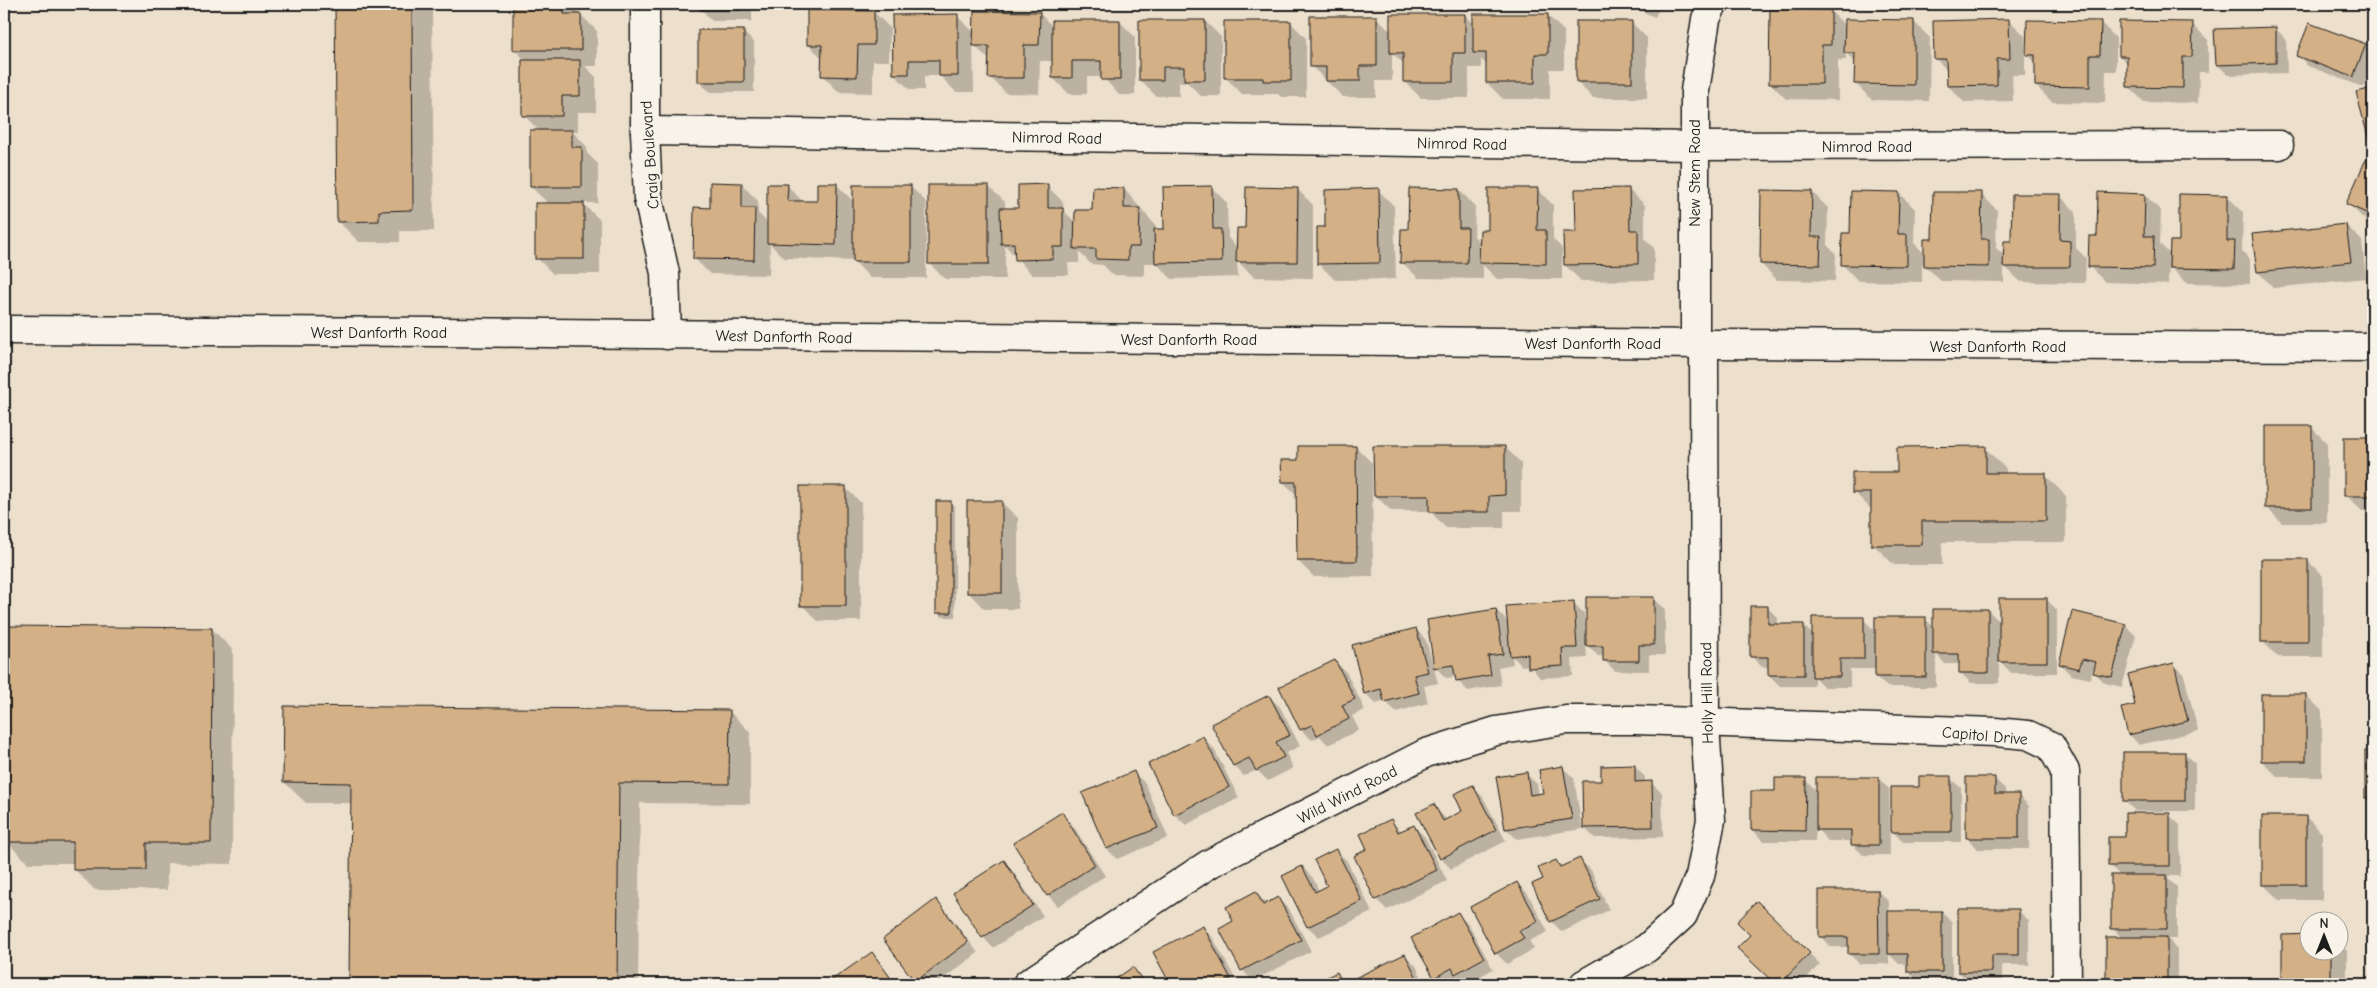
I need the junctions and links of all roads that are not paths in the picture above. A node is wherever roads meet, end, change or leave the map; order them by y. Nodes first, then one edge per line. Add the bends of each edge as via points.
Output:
1 (645, 4) edge
2 (1713, 4) edge
3 (644, 131) junction
4 (2279, 145) dead end
5 (1694, 146) junction
6 (4, 330) edge
7 (667, 335) junction
8 (1700, 344) junction
9 (2373, 347) edge
10 (1705, 724) junction
11 (1027, 984) edge
12 (1584, 984) edge
13 (2067, 984) edge

1 - 3 street, Craig Boulevard
2 - 5 street, New Stem Road via 1706,19 1695,91
3 - 5 street, Nimrod Road
3 - 7 street, Craig Boulevard via 648,198 665,272
4 - 5 street, Nimrod Road
5 - 8 street, New Stem Road
6 - 7 street, West Danforth Road
7 - 8 street, West Danforth Road
8 - 9 street, West Danforth Road
8 - 10 street, Holly Hill Road
10 - 11 street, Wild Wind Road via 1566,720 1496,731 1426,753 1209,864
10 - 12 street, Holly Hill Road via 1711,820 1700,876 1683,915 1647,948
10 - 13 street, Capitol Drive via 1995,732 2028,735 2051,746 2065,771

